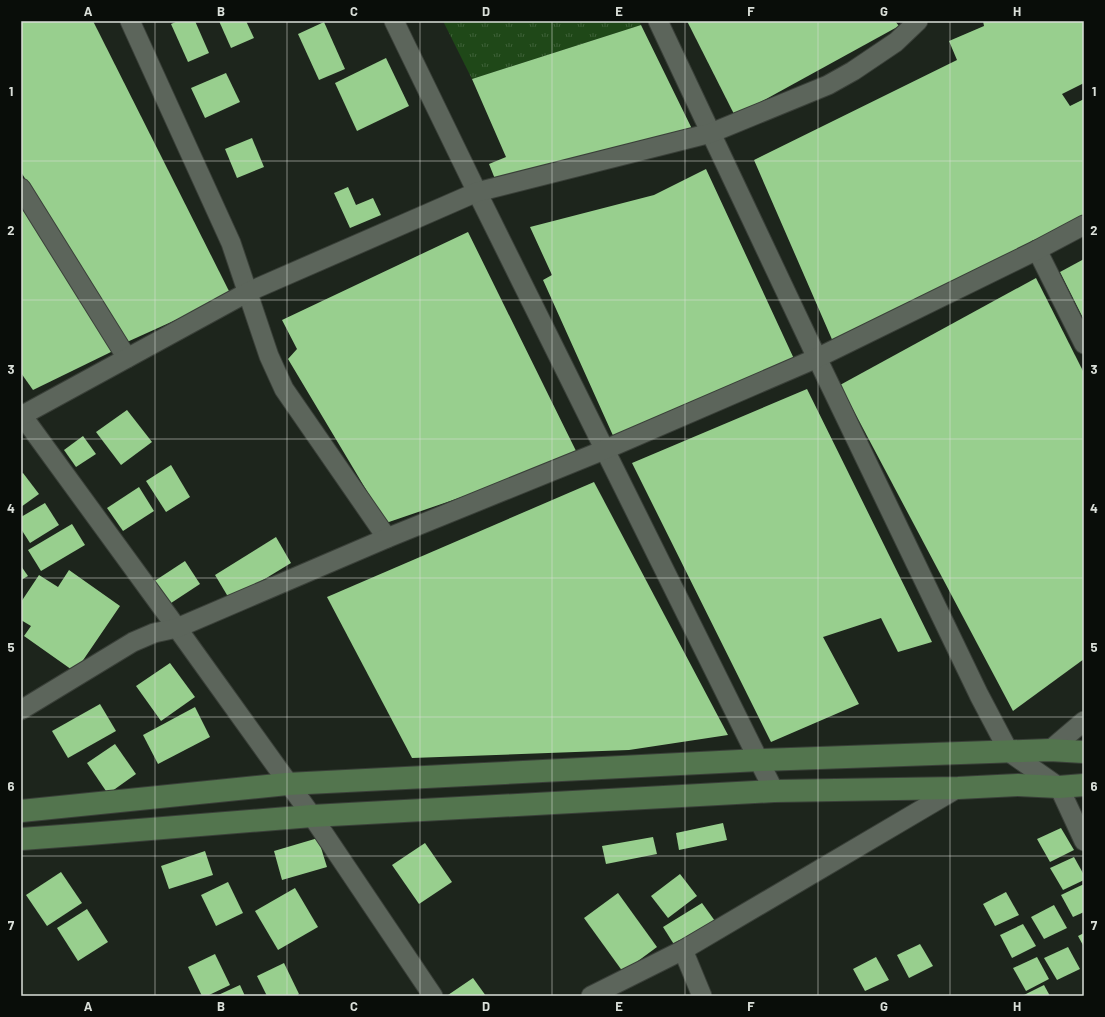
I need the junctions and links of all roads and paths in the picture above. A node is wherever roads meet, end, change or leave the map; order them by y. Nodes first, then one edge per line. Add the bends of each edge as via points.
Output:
1 (130, 21) edge
2 (394, 21) edge
3 (658, 21) edge
4 (918, 21) edge
5 (712, 133) junction
6 (21, 188) edge
7 (477, 192) junction
8 (1084, 225) edge
9 (1037, 250) junction
10 (248, 292) junction
11 (1084, 344) edge
12 (128, 358) junction
13 (817, 358) junction
14 (21, 415) edge
15 (604, 450) junction
16 (387, 538) junction
17 (177, 628) junction
18 (21, 710) edge
19 (1084, 721) edge
20 (1050, 750) junction
21 (1009, 752) junction
22 (1084, 752) edge
23 (759, 760) junction
24 (287, 784) junction
25 (1084, 785) edge
26 (1059, 787) junction
27 (958, 788) junction
28 (774, 791) junction
29 (21, 811) edge
30 (312, 816) junction
31 (21, 839) edge
32 (1084, 841) edge
33 (682, 950) junction
34 (433, 996) edge
35 (591, 996) edge
36 (702, 996) edge

1 - 10 street via 231,243
2 - 7 street
3 - 5 street
4 - 5 street via 896,42 828,85
5 - 7 street
5 - 13 street
6 - 12 street
7 - 10 street
7 - 15 street
8 - 9 street
9 - 11 street
9 - 13 street
10 - 12 street
10 - 16 street via 269,356 284,389
12 - 14 street
13 - 15 street
13 - 21 street
14 - 17 street
15 - 16 street
15 - 23 street
16 - 17 street
17 - 18 street via 154,633 133,642
17 - 24 street
19 - 20 street
20 - 21 street
20 - 22 street
21 - 23 street
21 - 26 street
23 - 24 street
23 - 28 street
24 - 29 street
24 - 30 street
25 - 26 street
26 - 27 street via 1018,785
26 - 32 street
27 - 28 street
27 - 33 street
28 - 30 street
30 - 31 street
30 - 34 street
33 - 35 street
33 - 36 street

